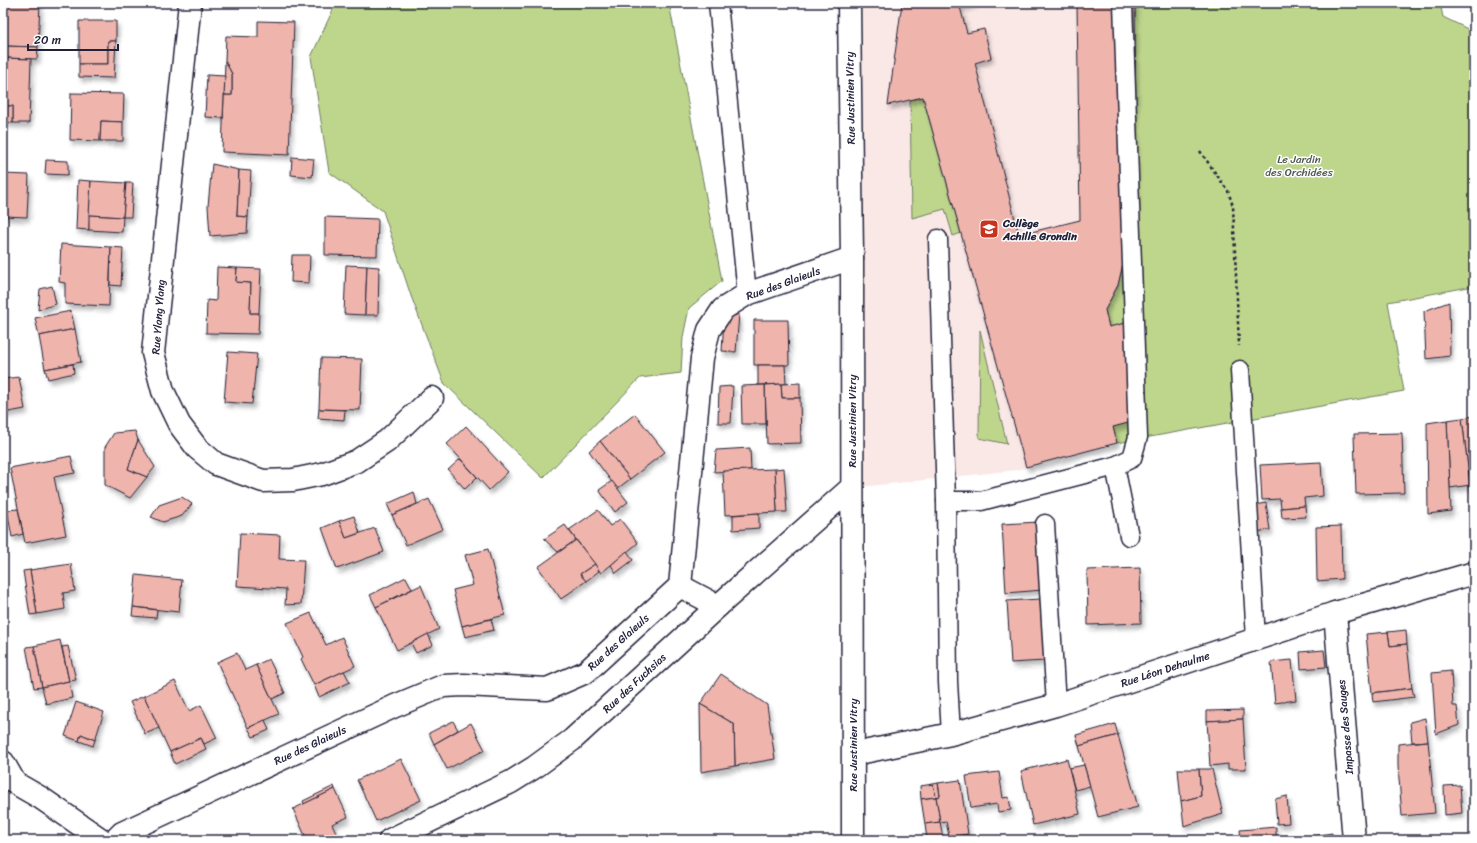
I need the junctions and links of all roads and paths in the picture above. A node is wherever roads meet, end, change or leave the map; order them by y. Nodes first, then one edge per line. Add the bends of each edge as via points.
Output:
1 (190, 3) edge
2 (718, 3) edge
3 (849, 3) edge
4 (1123, 3) edge
5 (1200, 151) dead end
6 (938, 239) dead end
7 (852, 258) junction
8 (747, 294) junction
9 (1240, 370) joint
10 (432, 398) dead end
11 (1115, 466) junction
12 (851, 488) junction
13 (946, 502) junction
14 (1045, 524) dead end
15 (1128, 536) dead end
16 (1474, 573) edge
17 (680, 586) junction
18 (718, 606) junction
19 (1335, 613) junction
20 (1256, 639) junction
21 (1056, 705) junction
22 (951, 734) junction
23 (854, 754) junction
24 (3, 762) edge
25 (102, 840) edge
26 (115, 840) edge
27 (390, 840) edge
28 (853, 840) edge
29 (1354, 840) edge

1 - 10 street, Rue Ylang Ylang via 153,353 163,391 179,424 197,448 216,464 263,481 293,480 322,474 357,461 387,441
2 - 8 lane
3 - 7 street, Rue Justinien Vitry
4 - 11 lane via 1138,437 1132,458
5 - 9 path via 1228,191 1233,206
6 - 13 lane
7 - 8 street, Rue des Glaieuls
7 - 12 street, Rue Justinien Vitry
8 - 17 street, Rue des Glaieuls via 723,309 710,330 702,358
9 - 20 lane
11 - 13 lane via 980,501
11 - 15 lane
12 - 18 street, Rue des Fuchsias
12 - 23 street, Rue Justinien Vitry
13 - 22 lane
14 - 21 lane
16 - 19 street, Rue Léon Dehaulme
17 - 18 street
17 - 26 street, Rue des Glaieuls via 586,672 547,689 443,686 122,833
18 - 27 street, Rue des Fuchsias via 572,740 535,768
19 - 20 street, Rue Léon Dehaulme
19 - 29 street, Impasse des Sauges
20 - 21 street, Rue Léon Dehaulme
21 - 22 street, Rue Léon Dehaulme
22 - 23 street, Rue Léon Dehaulme
23 - 28 street, Rue Justinien Vitry
24 - 25 street via 15,782

